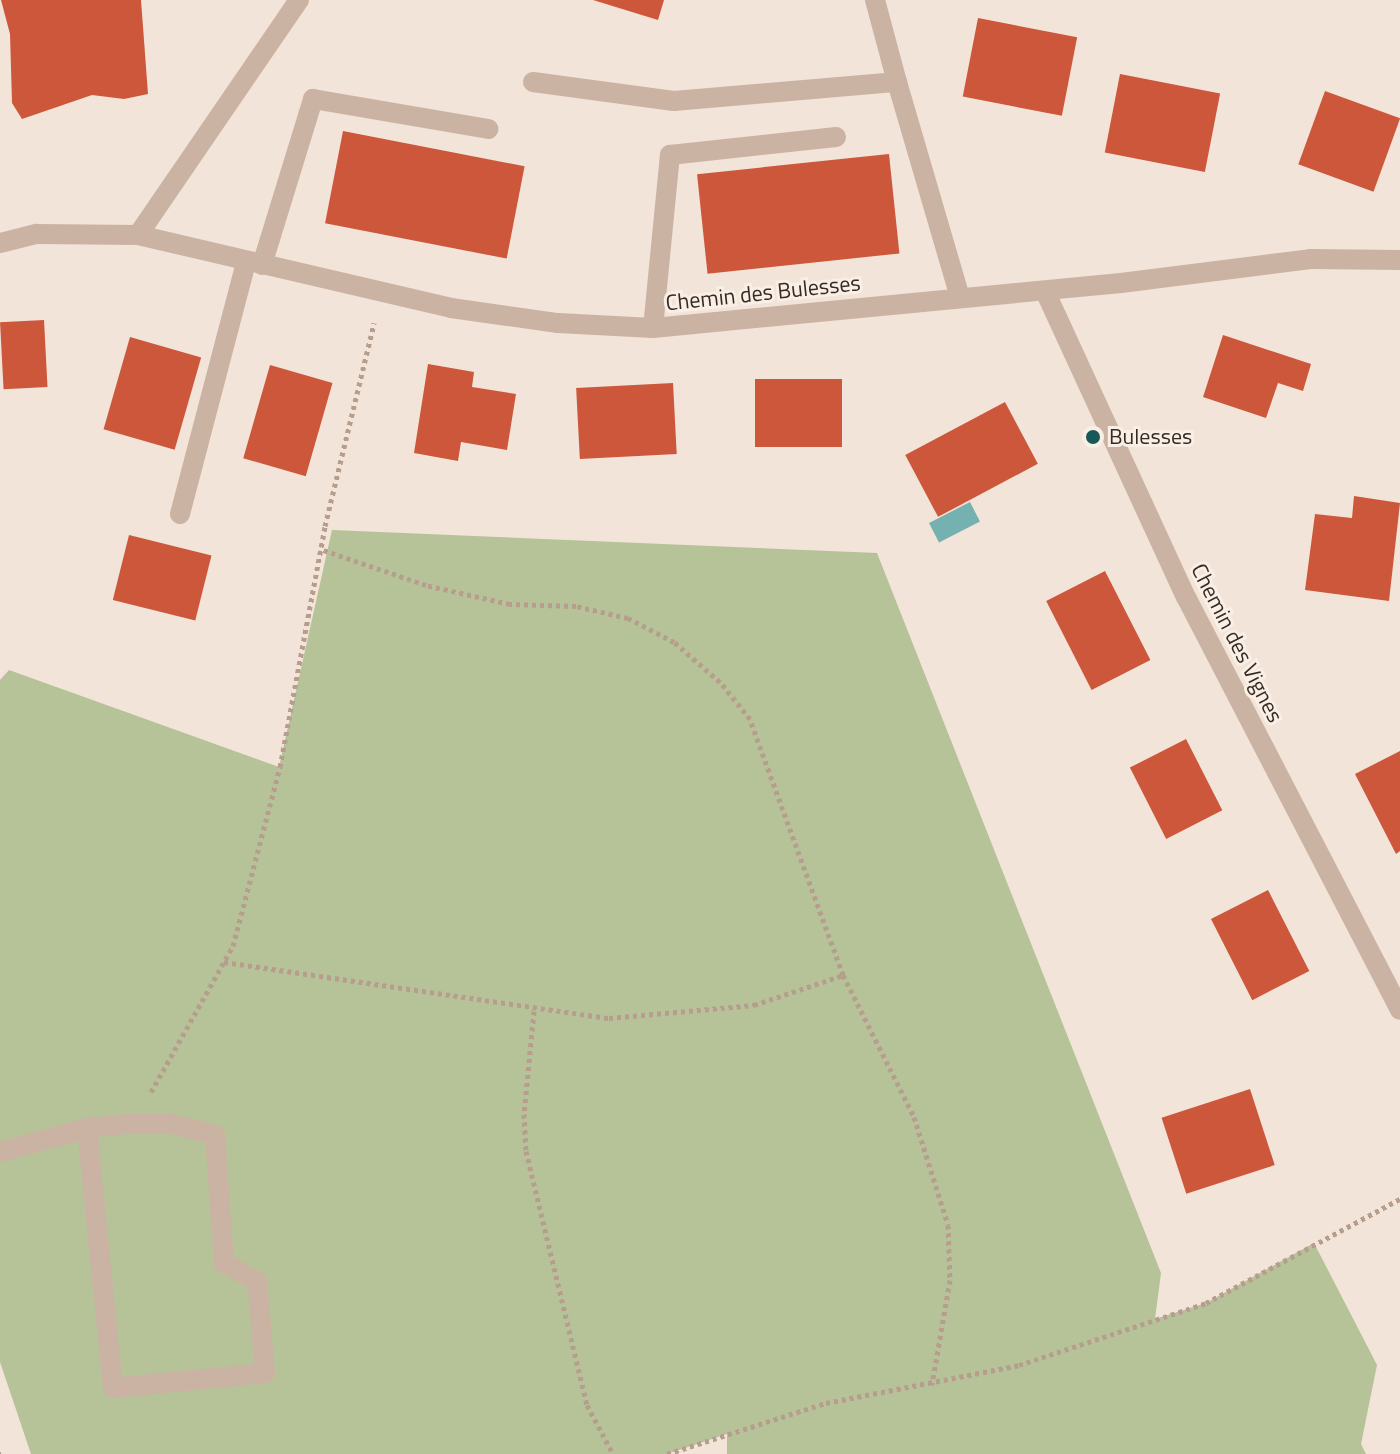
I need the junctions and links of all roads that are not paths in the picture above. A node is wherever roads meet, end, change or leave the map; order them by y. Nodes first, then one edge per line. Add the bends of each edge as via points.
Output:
1 (299, 0) edge
2 (875, 0) edge
3 (533, 82) dead end
4 (897, 82) junction
5 (488, 129) dead end
6 (836, 137) dead end
7 (138, 235) junction
8 (0, 243) edge
9 (1400, 260) edge
10 (254, 264) junction
11 (1045, 291) junction
12 (960, 297) junction
13 (653, 328) junction
14 (180, 514) dead end
15 (1400, 1010) edge
16 (87, 1128) junction
17 (0, 1152) edge

1 - 7 street
2 - 4 street
3 - 4 street via 674,101
4 - 12 street
5 - 10 street via 313,99
6 - 13 street via 670,155
7 - 8 street, Chemin des Bulesses via 37,234
7 - 10 street, Chemin des Bulesses
9 - 11 street, Chemin des Bulesses via 1310,259
10 - 13 street, Chemin des Bulesses via 451,308 558,323
10 - 14 street
11 - 12 street, Chemin des Bulesses
11 - 15 street, Chemin des Vignes via 1186,597
12 - 13 street, Chemin des Bulesses
16 - 16 street via 113,1388 265,1373 257,1281 224,1263 215,1135 172,1124
16 - 17 street

